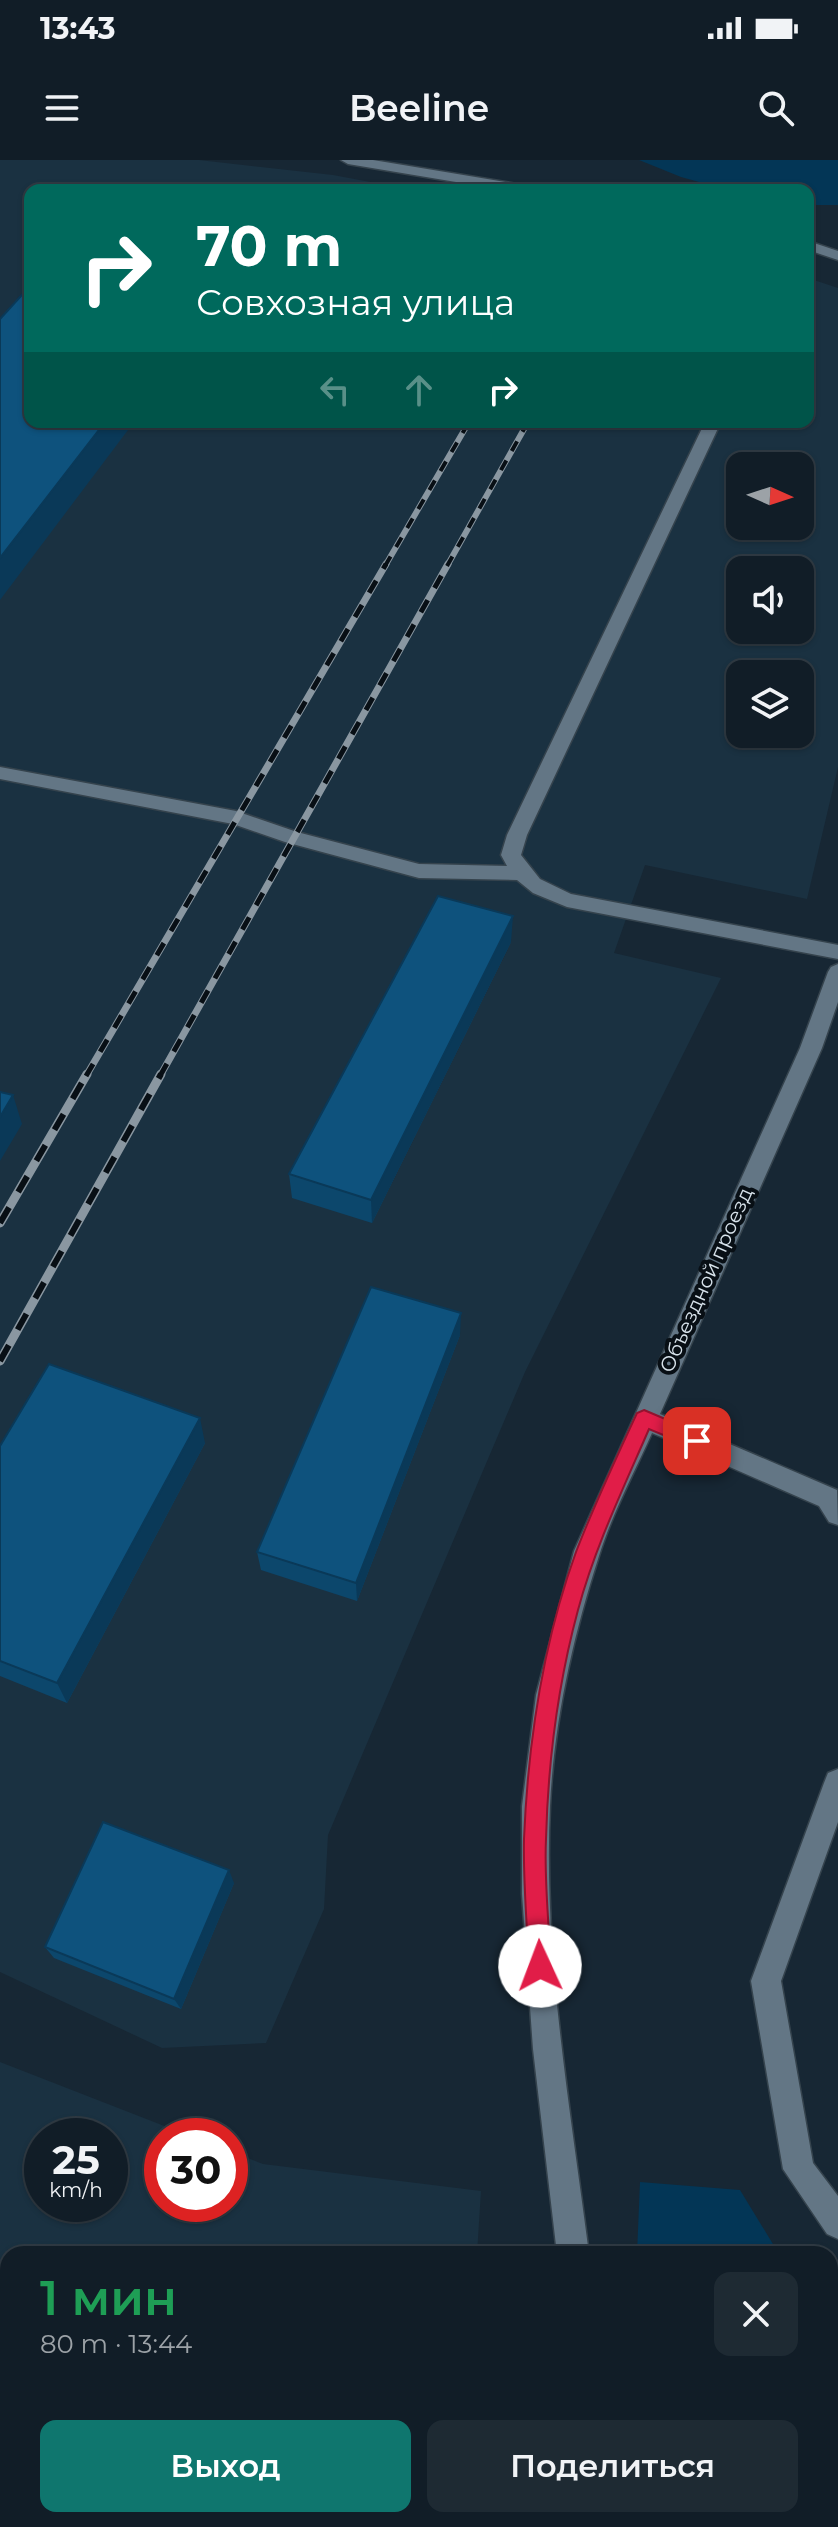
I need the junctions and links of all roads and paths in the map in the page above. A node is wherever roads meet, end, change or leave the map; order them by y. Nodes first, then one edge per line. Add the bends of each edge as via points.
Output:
1 (348, 160) edge
2 (493, 184) edge
3 (814, 247) edge
4 (838, 256) edge
5 (710, 428) edge
6 (0, 773) edge
7 (520, 873) junction
8 (838, 952) edge
9 (838, 972) edge
10 (644, 1418) junction
11 (838, 1514) edge
12 (838, 1783) edge
13 (838, 2223) edge
14 (572, 2246) edge

1 - 2 street
3 - 4 street
5 - 7 street via 517,835 511,855
6 - 7 street via 236,818 419,871
7 - 8 street via 539,889 567,900
9 - 10 street, Объездной проезд via 811,1048
10 - 11 street via 828,1498
10 - 14 street, Объездной проезд via 587,1551 568,1611 541,1755 535,1841 540,1966
12 - 13 street via 766,1981 799,2169

